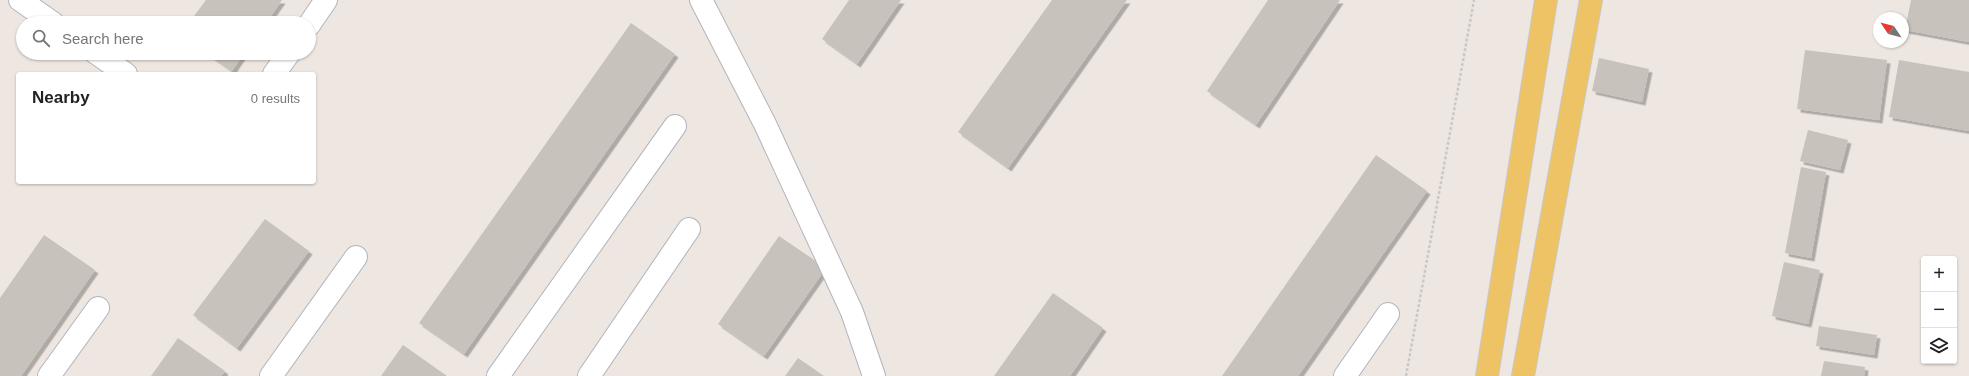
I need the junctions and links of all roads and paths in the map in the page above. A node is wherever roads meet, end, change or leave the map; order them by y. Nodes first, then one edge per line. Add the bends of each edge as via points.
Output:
1 (20, 0) edge
2 (326, 0) edge
3 (701, 0) edge
4 (1474, 0) edge
5 (1546, 0) edge
6 (1591, 0) edge
7 (43, 16) edge
8 (315, 16) edge
9 (106, 60) edge
10 (284, 60) edge
11 (123, 72) edge
12 (275, 72) edge
13 (675, 126) dead end
14 (689, 229) dead end
15 (356, 257) dead end
16 (98, 308) dead end
17 (1388, 314) dead end
18 (49, 376) edge
19 (271, 376) edge
20 (498, 376) edge
21 (589, 376) edge
22 (874, 376) edge
23 (1345, 376) edge
24 (1406, 376) edge
25 (1487, 376) edge
26 (1522, 376) edge

1 - 7 street
2 - 8 street
3 - 22 street via 766,124 852,312
4 - 24 path
5 - 25 main road
6 - 26 main road
9 - 11 street
10 - 12 street
13 - 20 street
14 - 21 street
15 - 19 street
16 - 18 street
17 - 23 street

